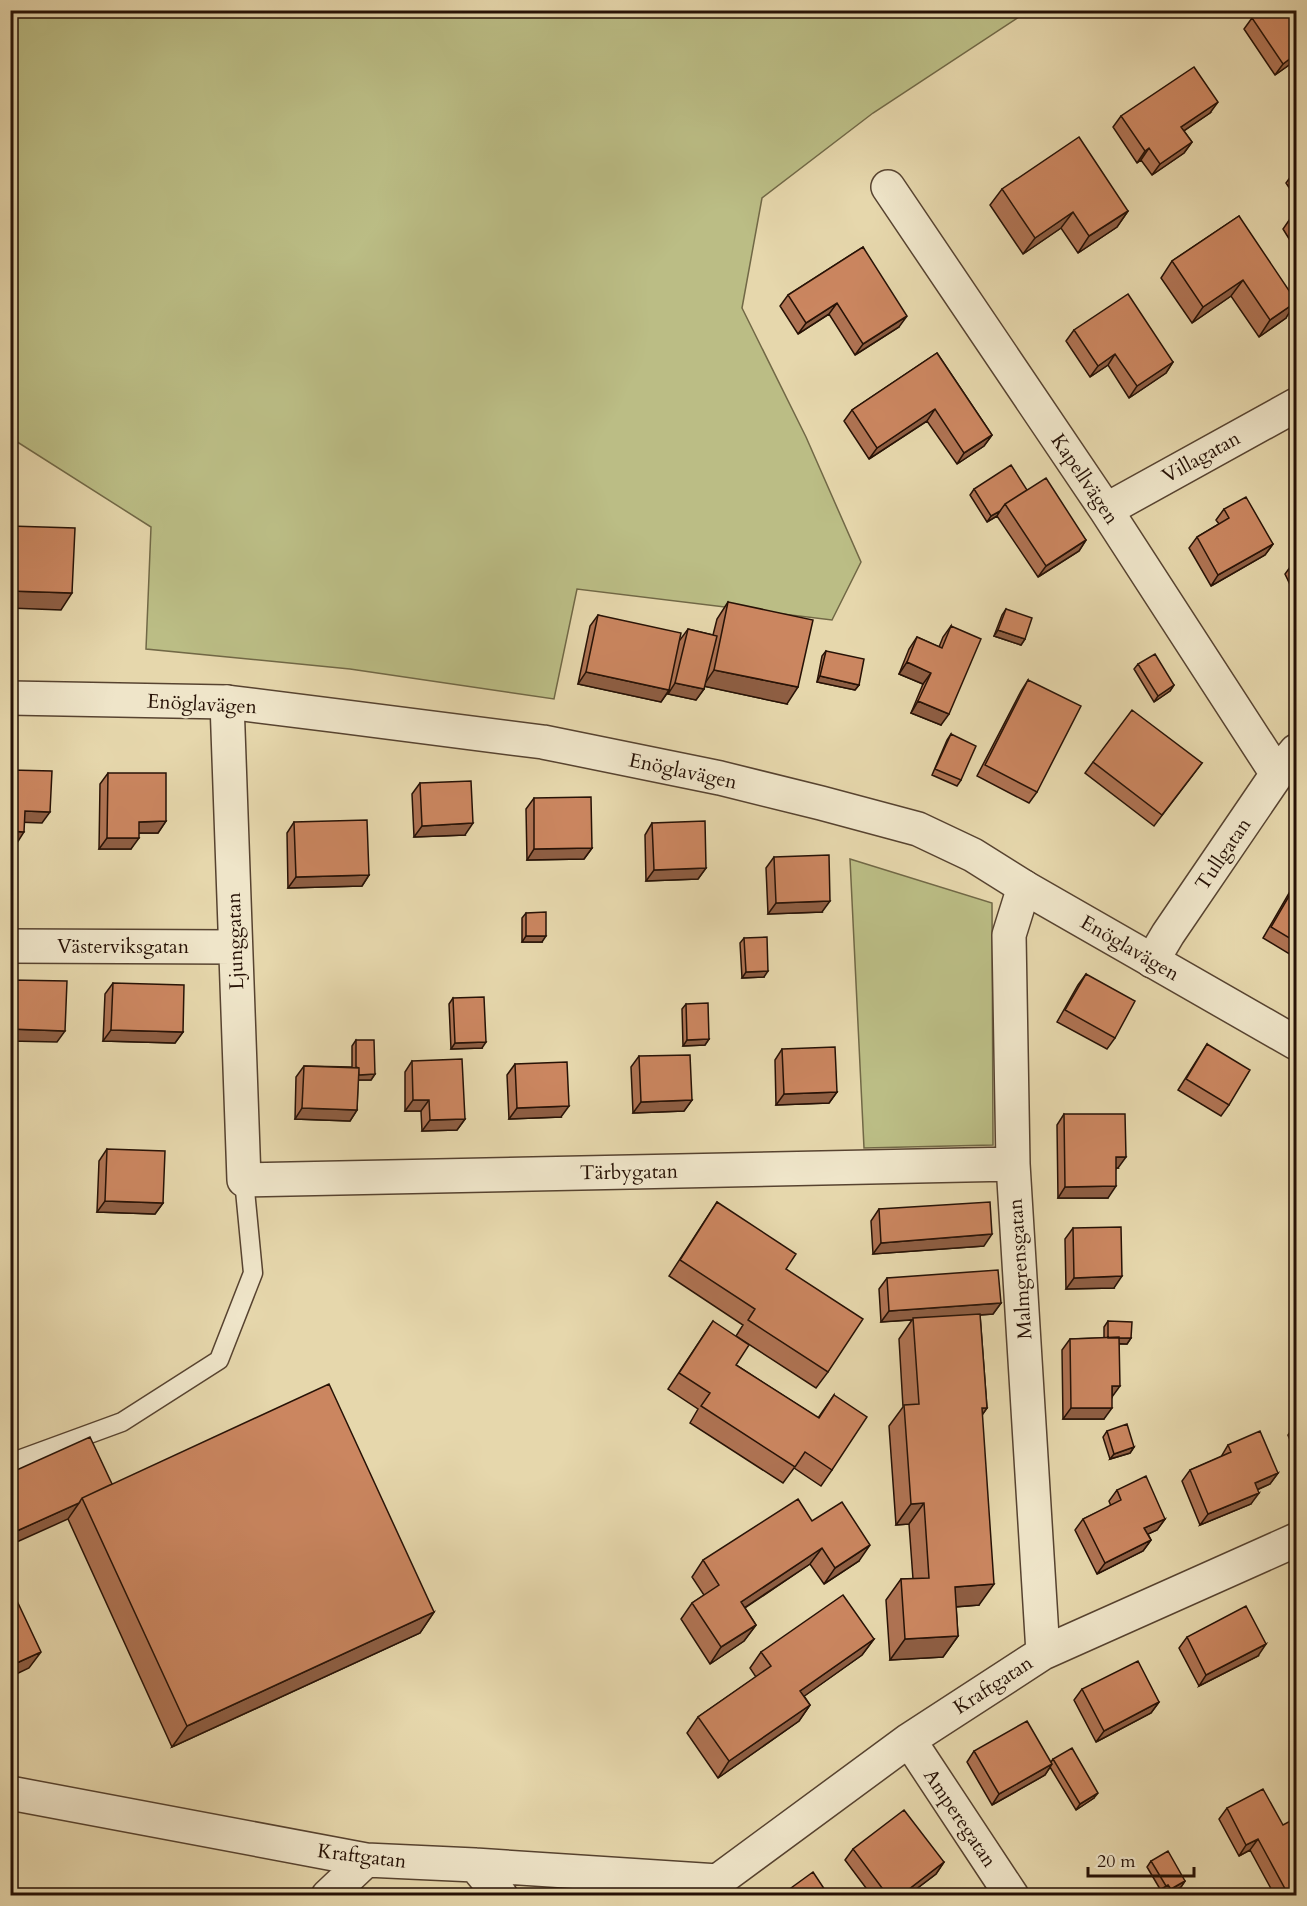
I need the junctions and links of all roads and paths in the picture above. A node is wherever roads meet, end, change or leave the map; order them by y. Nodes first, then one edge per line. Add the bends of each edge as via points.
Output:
1 (888, 187) dead end
2 (1296, 405) edge
3 (1106, 510) junction
4 (10, 698) edge
5 (227, 702) junction
6 (1287, 763) edge
7 (1023, 887) junction
8 (10, 946) edge
9 (235, 947) junction
10 (1152, 961) junction
11 (1296, 1043) edge
12 (1013, 1164) junction
13 (244, 1180) junction
14 (10, 1462) edge
15 (1296, 1540) edge
16 (1043, 1653) junction
17 (909, 1740) junction
18 (10, 1793) edge
19 (366, 1860) junction
20 (475, 1865) junction
21 (708, 1888) edge
22 (328, 1896) edge
23 (501, 1896) edge
24 (1012, 1896) edge

1 - 3 street, Kapellvägen
2 - 3 street, Villagatan
3 - 6 street, Kapellvägen
4 - 5 street, Enöglavägen
5 - 7 street, Enöglavägen via 543,742 720,778 918,829 973,855
5 - 9 street, Ljunggatan
6 - 10 street, Tullgatan
7 - 10 street, Enöglavägen
7 - 12 street, Malmgrensgatan via 1009,934
8 - 9 street, Västerviksgatan
9 - 13 street, Ljunggatan
10 - 11 street, Enöglavägen
12 - 13 street, Tärbygatan
12 - 16 street, Malmgrensgatan
13 - 14 lane via 253,1273 219,1360 122,1422
15 - 16 street, Kraftgatan
16 - 17 street, Kraftgatan
17 - 21 street, Kraftgatan
17 - 24 street, Amperegatan
18 - 19 street, Kraftgatan
19 - 20 street, Kraftgatan
19 - 22 street
20 - 21 street, Kraftgatan
20 - 23 street

